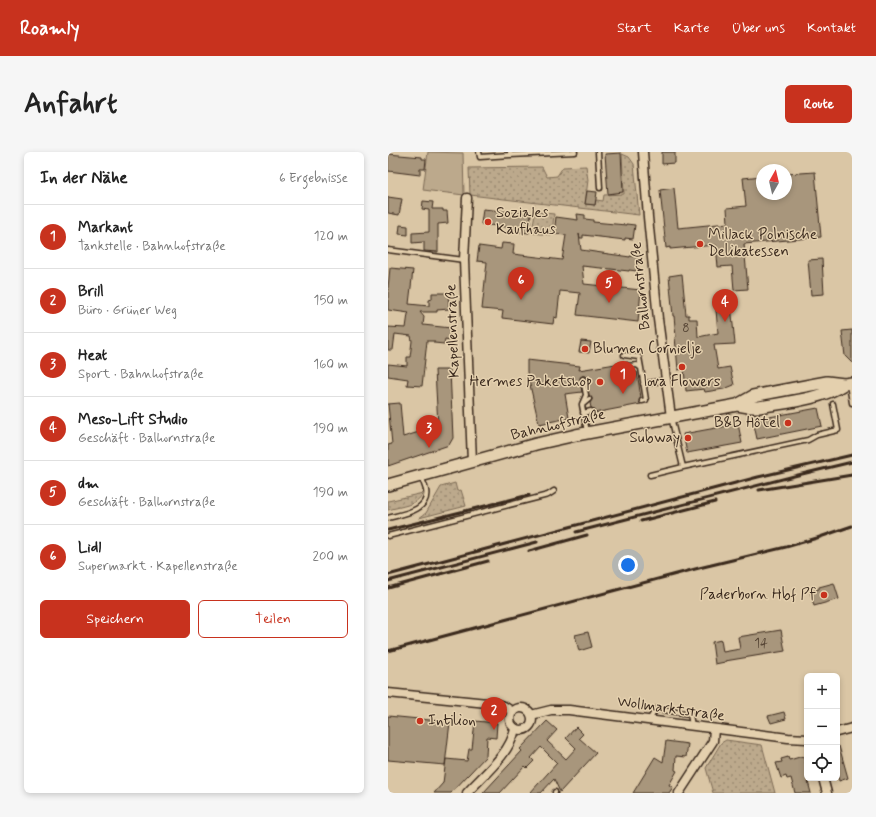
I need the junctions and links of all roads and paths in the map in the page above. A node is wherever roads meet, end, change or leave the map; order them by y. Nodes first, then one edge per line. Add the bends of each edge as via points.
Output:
1 (479, 152) edge
2 (575, 152) edge
3 (598, 152) edge
4 (644, 152) edge
5 (510, 154) edge
6 (600, 188) dead end
7 (467, 198) dead end
8 (388, 250) edge
9 (464, 260) junction
10 (624, 355) dead end
11 (629, 366) dead end
12 (639, 366) junction
13 (583, 379) dead end
14 (666, 380) junction
15 (643, 384) junction
16 (848, 384) edge
17 (589, 399) dead end
18 (642, 401) dead end
19 (852, 403) edge
20 (833, 404) dead end
21 (582, 405) junction
22 (591, 411) dead end
23 (583, 413) junction
24 (671, 417) junction
25 (587, 432) junction
26 (472, 462) junction
27 (684, 467) junction
28 (650, 475) dead end
29 (421, 476) junction
30 (388, 485) edge
31 (554, 491) dead end
32 (388, 518) edge
33 (388, 536) edge
34 (388, 693) edge
35 (513, 712) junction
36 (531, 715) junction
37 (649, 720) junction
38 (692, 726) junction
39 (852, 728) edge
40 (515, 729) junction
41 (714, 729) junction
42 (840, 731) edge
43 (804, 739) edge
44 (824, 781) edge
45 (467, 793) edge
46 (679, 793) edge
47 (827, 793) edge

1 - 5 lane via 480,157
2 - 5 lane
3 - 6 lane
4 - 14 street, Balhornstraße via 648,217
7 - 9 street, Kapellenstraße
8 - 9 lane
9 - 26 street, Kapellenstraße
10 - 12 lane via 639,357
11 - 12 lane
12 - 15 lane
13 - 21 lane via 586,395
14 - 15 lane
14 - 24 street, Balhornstraße
15 - 18 lane via 642,390 646,400
16 - 19 lane
16 - 24 main road, Bahnhofstraße via 816,384 753,396 737,405
17 - 21 lane
20 - 27 lane via 838,430 808,440
21 - 23 lane
22 - 23 lane
23 - 25 lane
24 - 25 main road, Bahnhofstraße
24 - 27 lane
25 - 26 main road, Bahnhofstraße
26 - 29 main road, Bahnhofstraße
27 - 28 lane
29 - 30 main road, Bahnhofstraße
29 - 32 lane via 426,496 421,505 413,512
31 - 33 lane via 548,495
34 - 35 street via 497,704
35 - 36 street via 523,708
35 - 40 street via 510,721
36 - 37 street, Wollmarktstraße via 561,709
36 - 40 street via 530,726 521,730
37 - 38 street, Wollmarktstraße
37 - 38 lane via 656,709 690,714
38 - 41 street, Wollmarktstraße
39 - 42 street
40 - 45 street via 507,750
41 - 43 street, Wollmarktstraße
41 - 46 street via 713,741
44 - 47 street

